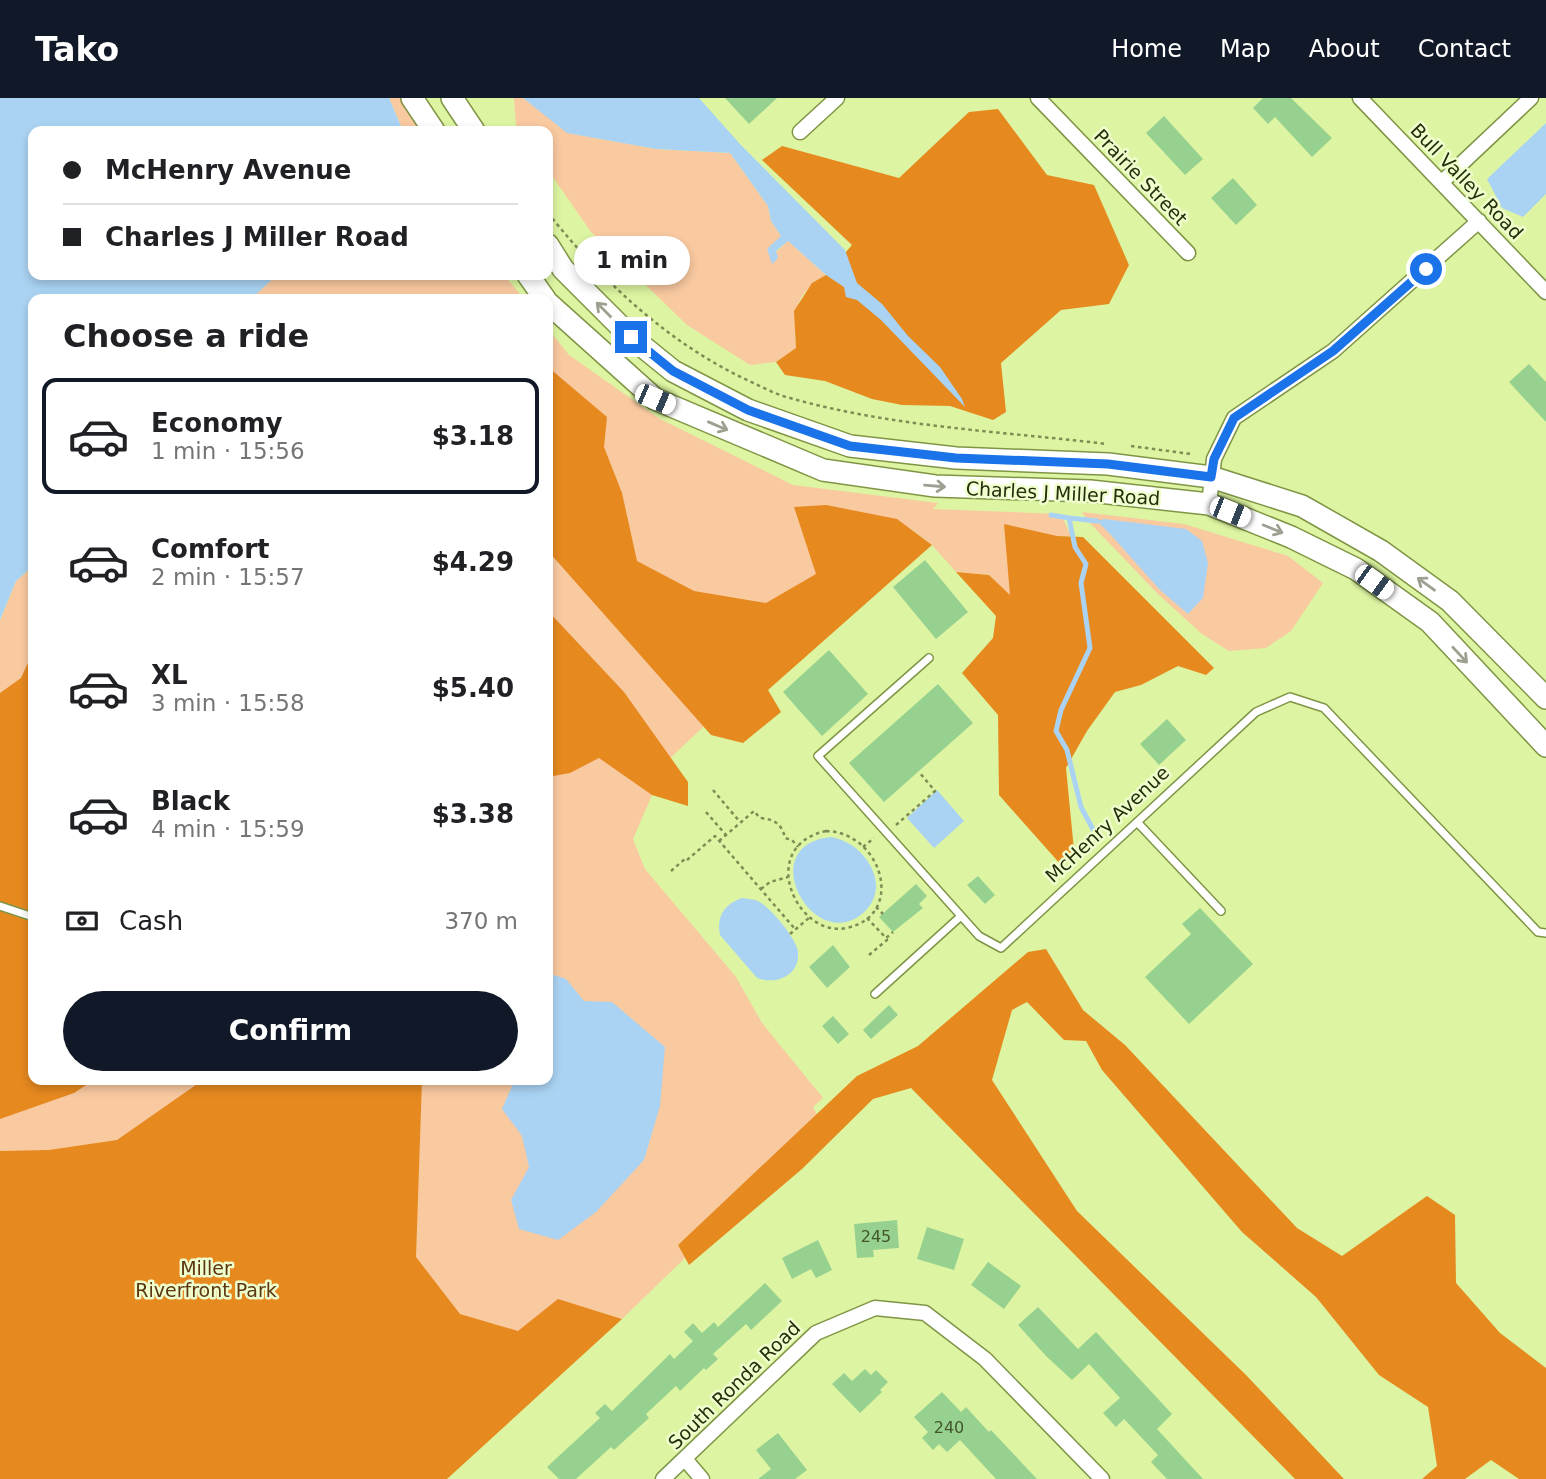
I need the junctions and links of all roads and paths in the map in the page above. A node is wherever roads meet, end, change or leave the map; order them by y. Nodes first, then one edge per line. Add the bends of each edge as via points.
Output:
1 (411, 98) edge
2 (837, 98) edge
3 (1038, 98) edge
4 (1360, 98) edge
5 (1531, 98) edge
6 (430, 126) edge
7 (800, 132) dead end
8 (1442, 182) junction
9 (1479, 221) junction
10 (553, 252) edge
11 (1188, 253) dead end
12 (1546, 292) edge
13 (553, 306) edge
14 (1211, 477) junction
15 (1209, 504) junction
16 (929, 657) dead end
17 (1546, 698) edge
18 (1546, 747) edge
19 (919, 772) dead end
20 (713, 790) dead end
21 (706, 812) dead end
22 (741, 822) junction
23 (1137, 822) junction
24 (889, 830) junction
25 (726, 835) junction
26 (719, 841) junction
27 (798, 846) junction
28 (863, 846) junction
29 (671, 871) dead end
30 (788, 877) junction
31 (761, 889) junction
32 (0, 906) edge
33 (877, 907) junction
34 (1221, 911) dead end
35 (28, 914) edge
36 (883, 914) dead end
37 (810, 916) junction
38 (961, 916) junction
39 (867, 918) junction
40 (795, 929) junction
41 (893, 932) dead end
42 (1546, 933) edge
43 (790, 934) dead end
44 (886, 938) junction
45 (869, 955) dead end
46 (875, 994) dead end
47 (685, 1459) junction
48 (663, 1479) edge
49 (702, 1479) edge
50 (1102, 1479) edge

1 - 6 street
2 - 7 street
3 - 11 street, Prairie Street
4 - 8 street, Bull Valley Road
5 - 8 street
8 - 9 street, Bull Valley Road
9 - 12 street, Bull Valley Road
9 - 14 street via 1333,351 1234,418 1214,459
14 -> 10 street, Charles J Miller Road via 1108,464 956,458 850,446 748,410 673,371 631,337
13 -> 15 street, Charles J Miller Road via 655,399 823,470 935,486 1090,491
14 - 15 street
17 -> 14 street, Charles J Miller Road via 1450,601 1381,551 1302,506
15 -> 18 street, Charles J Miller Road via 1356,569 1430,622
16 - 24 lane, McHenry Avenue via 818,756
19 - 24 path via 935,791
20 - 22 path
21 - 25 path
22 - 25 path
22 - 27 path via 754,811 780,825 785,838
23 - 34 lane
23 - 38 lane, McHenry Avenue via 1001,948 979,936
23 - 42 lane, McHenry Avenue via 1256,712 1290,697 1324,708 1538,932
24 - 28 path
24 - 38 lane, McHenry Avenue
25 - 26 path
26 - 29 path via 715,836
26 - 31 path
27 - 28 path via 826,831 845,834
27 - 30 path via 790,859
28 - 33 path via 878,865 882,881
30 - 31 path
30 - 37 path via 795,898
31 - 40 path
32 - 35 lane
33 - 36 path
33 - 39 path
37 - 39 path via 820,925 838,929
37 - 40 path
38 - 46 lane
39 - 44 path
40 - 43 path
41 - 44 path
44 - 45 path
47 - 48 street, South Ronda Road
47 - 49 street
47 - 50 street, South Ronda Road via 816,1333 875,1308 925,1313 985,1359

